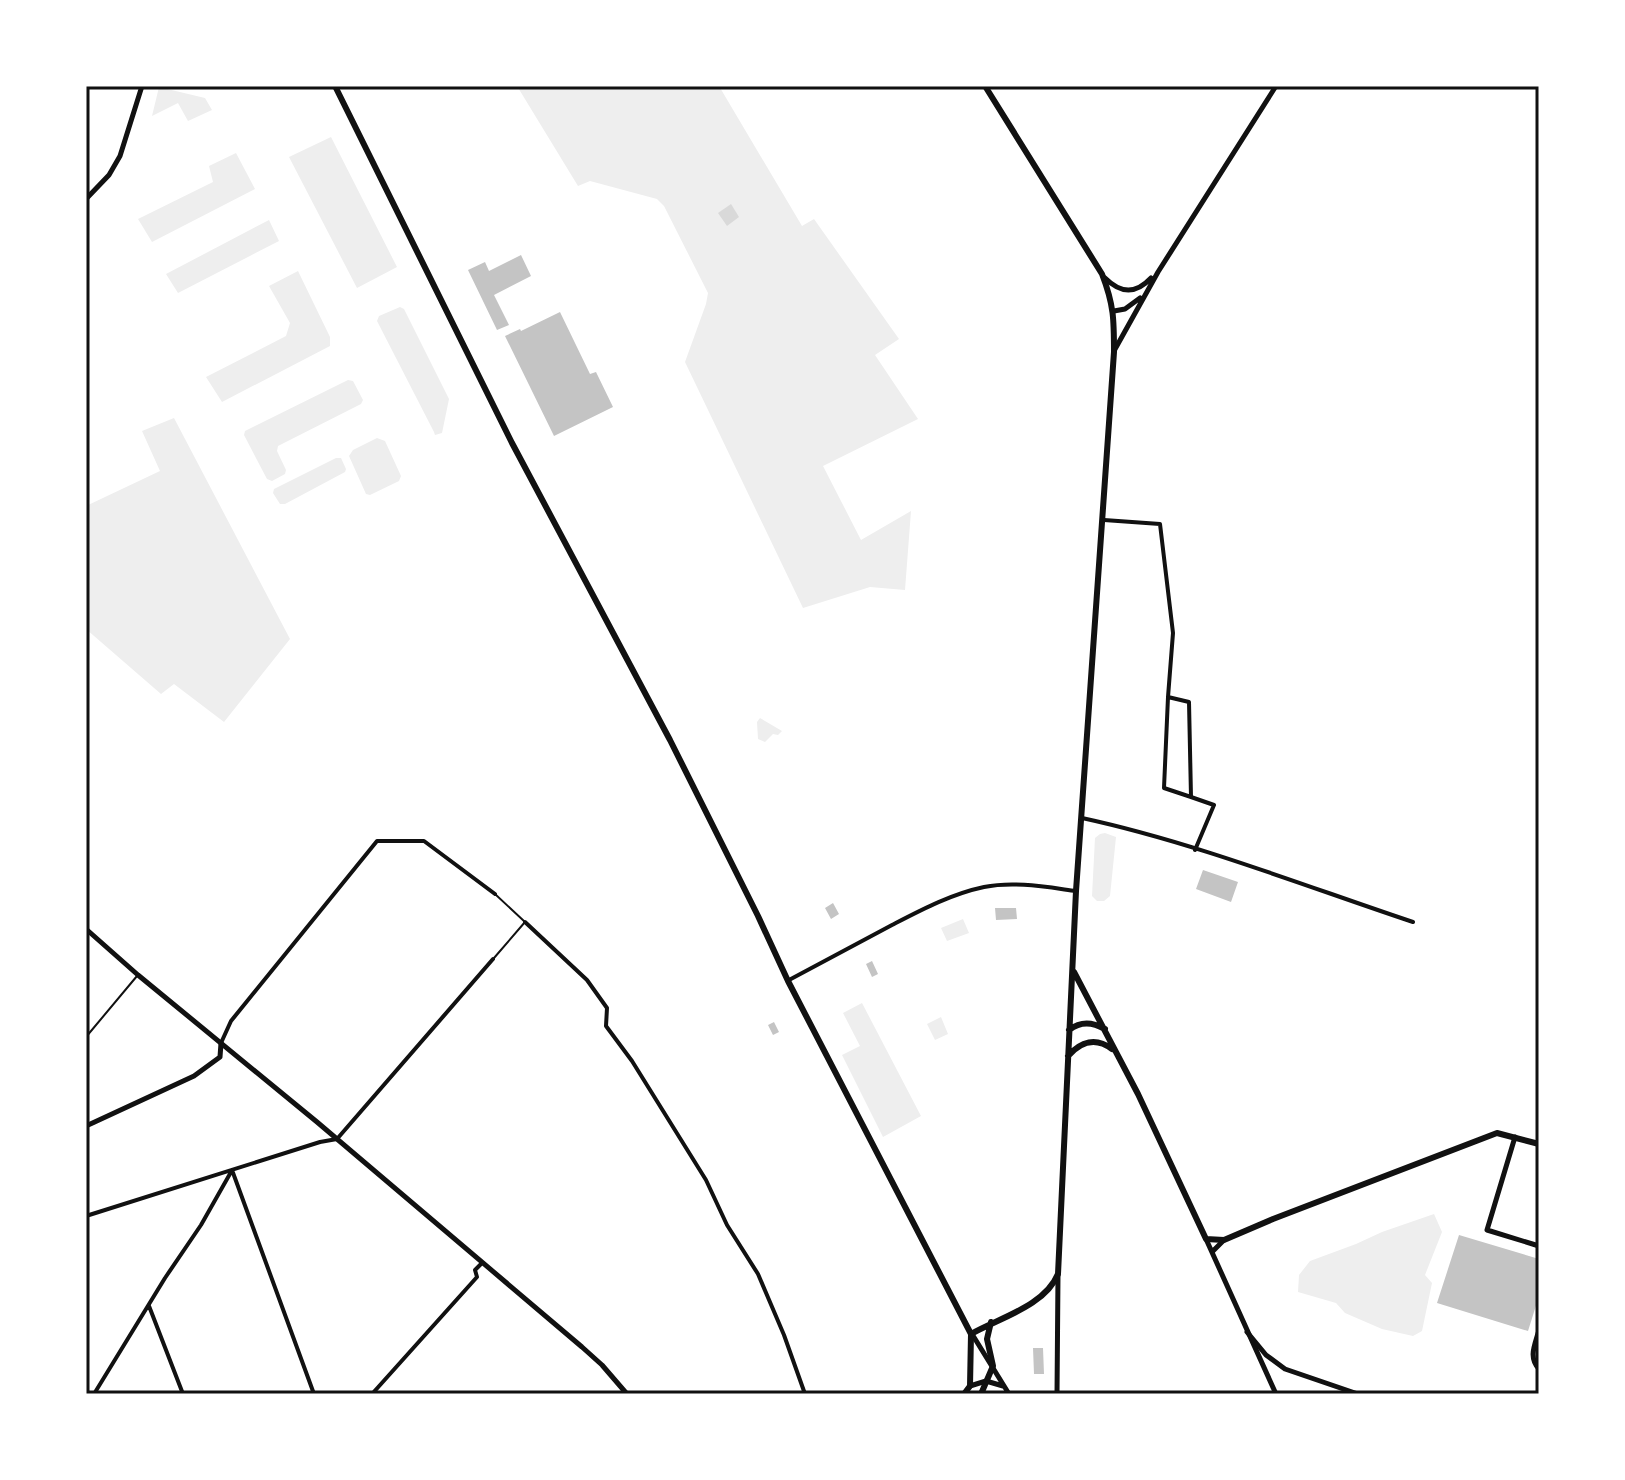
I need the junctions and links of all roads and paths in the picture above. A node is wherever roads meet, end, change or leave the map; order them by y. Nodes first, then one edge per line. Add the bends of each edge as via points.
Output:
1 (142, 86) edge
2 (335, 86) edge
3 (985, 86) edge
4 (1276, 86) edge
5 (86, 199) edge
6 (1158, 272) junction
7 (1102, 274) junction
8 (1144, 295) junction
9 (1114, 311) junction
10 (1114, 352) junction
11 (1101, 519) junction
12 (1168, 697) junction
13 (1191, 797) junction
14 (1082, 818) junction
15 (1195, 850) junction
16 (1076, 891) junction
17 (495, 894) joint
18 (525, 922) junction
19 (1413, 922) dead end
20 (86, 929) edge
21 (493, 959) joint
22 (1073, 971) junction
23 (138, 975) junction
24 (788, 981) junction
25 (1105, 1029) junction
26 (1069, 1030) junction
27 (86, 1037) edge
28 (221, 1043) junction
29 (1118, 1054) junction
30 (1068, 1056) junction
31 (86, 1126) edge
32 (1515, 1137) junction
33 (337, 1139) junction
34 (1539, 1144) edge
35 (232, 1170) junction
36 (86, 1216) edge
37 (1206, 1239) junction
38 (1224, 1240) junction
39 (1539, 1246) edge
40 (1212, 1252) junction
41 (482, 1263) junction
42 (1058, 1274) junction
43 (149, 1306) junction
44 (991, 1322) junction
45 (1539, 1330) edge
46 (1247, 1332) junction
47 (971, 1334) junction
48 (993, 1366) junction
49 (1539, 1369) edge
50 (986, 1381) junction
51 (970, 1386) junction
52 (1005, 1387) junction
53 (94, 1394) edge
54 (183, 1394) edge
55 (314, 1394) edge
56 (372, 1394) edge
57 (627, 1394) edge
58 (805, 1394) edge
59 (964, 1394) edge
60 (981, 1394) edge
61 (1009, 1394) edge
62 (1057, 1394) edge
63 (1276, 1394) edge
64 (1358, 1394) edge

1 - 5 main road via 120,156
2 - 24 main road
3 - 7 main road
4 - 6 main road
6 - 7 main road via 1130,290 1115,287
6 - 8 main road
7 - 9 main road
8 - 9 main road
8 - 10 main road
9 - 10 main road
10 - 11 main road
11 - 12 street via 1160,524 1173,633
11 - 14 main road
12 - 13 street via 1189,702
12 - 13 street via 1164,788
13 - 15 street via 1214,805
14 - 15 street
14 - 16 main road
15 - 19 street
16 - 22 main road
16 - 24 street via 1005,885 963,893
17 - 18 lane
17 - 28 street via 424,841 377,841 231,1021
18 - 21 lane
18 - 58 street via 587,980 607,1008 606,1026 706,1180 758,1274
20 - 23 main road
21 - 33 street
22 - 25 main road
22 - 26 main road
23 - 27 lane
23 - 28 main road
24 - 47 main road
25 - 26 main road via 1086,1023
25 - 29 main road
26 - 30 main road
28 - 31 main road via 220,1057 194,1076
28 - 33 main road
29 - 30 main road via 1098,1041 1086,1041
29 - 37 main road
30 - 42 main road
32 - 34 main road
32 - 38 main road via 1497,1133
32 - 39 main road via 1487,1230
33 - 35 street
33 - 41 main road
35 - 36 street
35 - 43 street
35 - 55 street
37 - 38 main road
37 - 40 main road
38 - 40 main road
40 - 46 main road
41 - 56 street via 475,1270 477,1277
41 - 57 main road via 602,1365
42 - 44 main road via 1040,1298
42 - 62 main road
43 - 53 street
43 - 54 street
44 - 47 main road
44 - 48 main road via 987,1339
45 - 49 main road via 1532,1355
46 - 63 main road
46 - 64 main road via 1285,1369
47 - 48 main road
47 - 51 main road
48 - 50 main road
48 - 52 main road
50 - 51 main road
50 - 52 main road
50 - 60 main road
51 - 59 main road
52 - 61 main road

